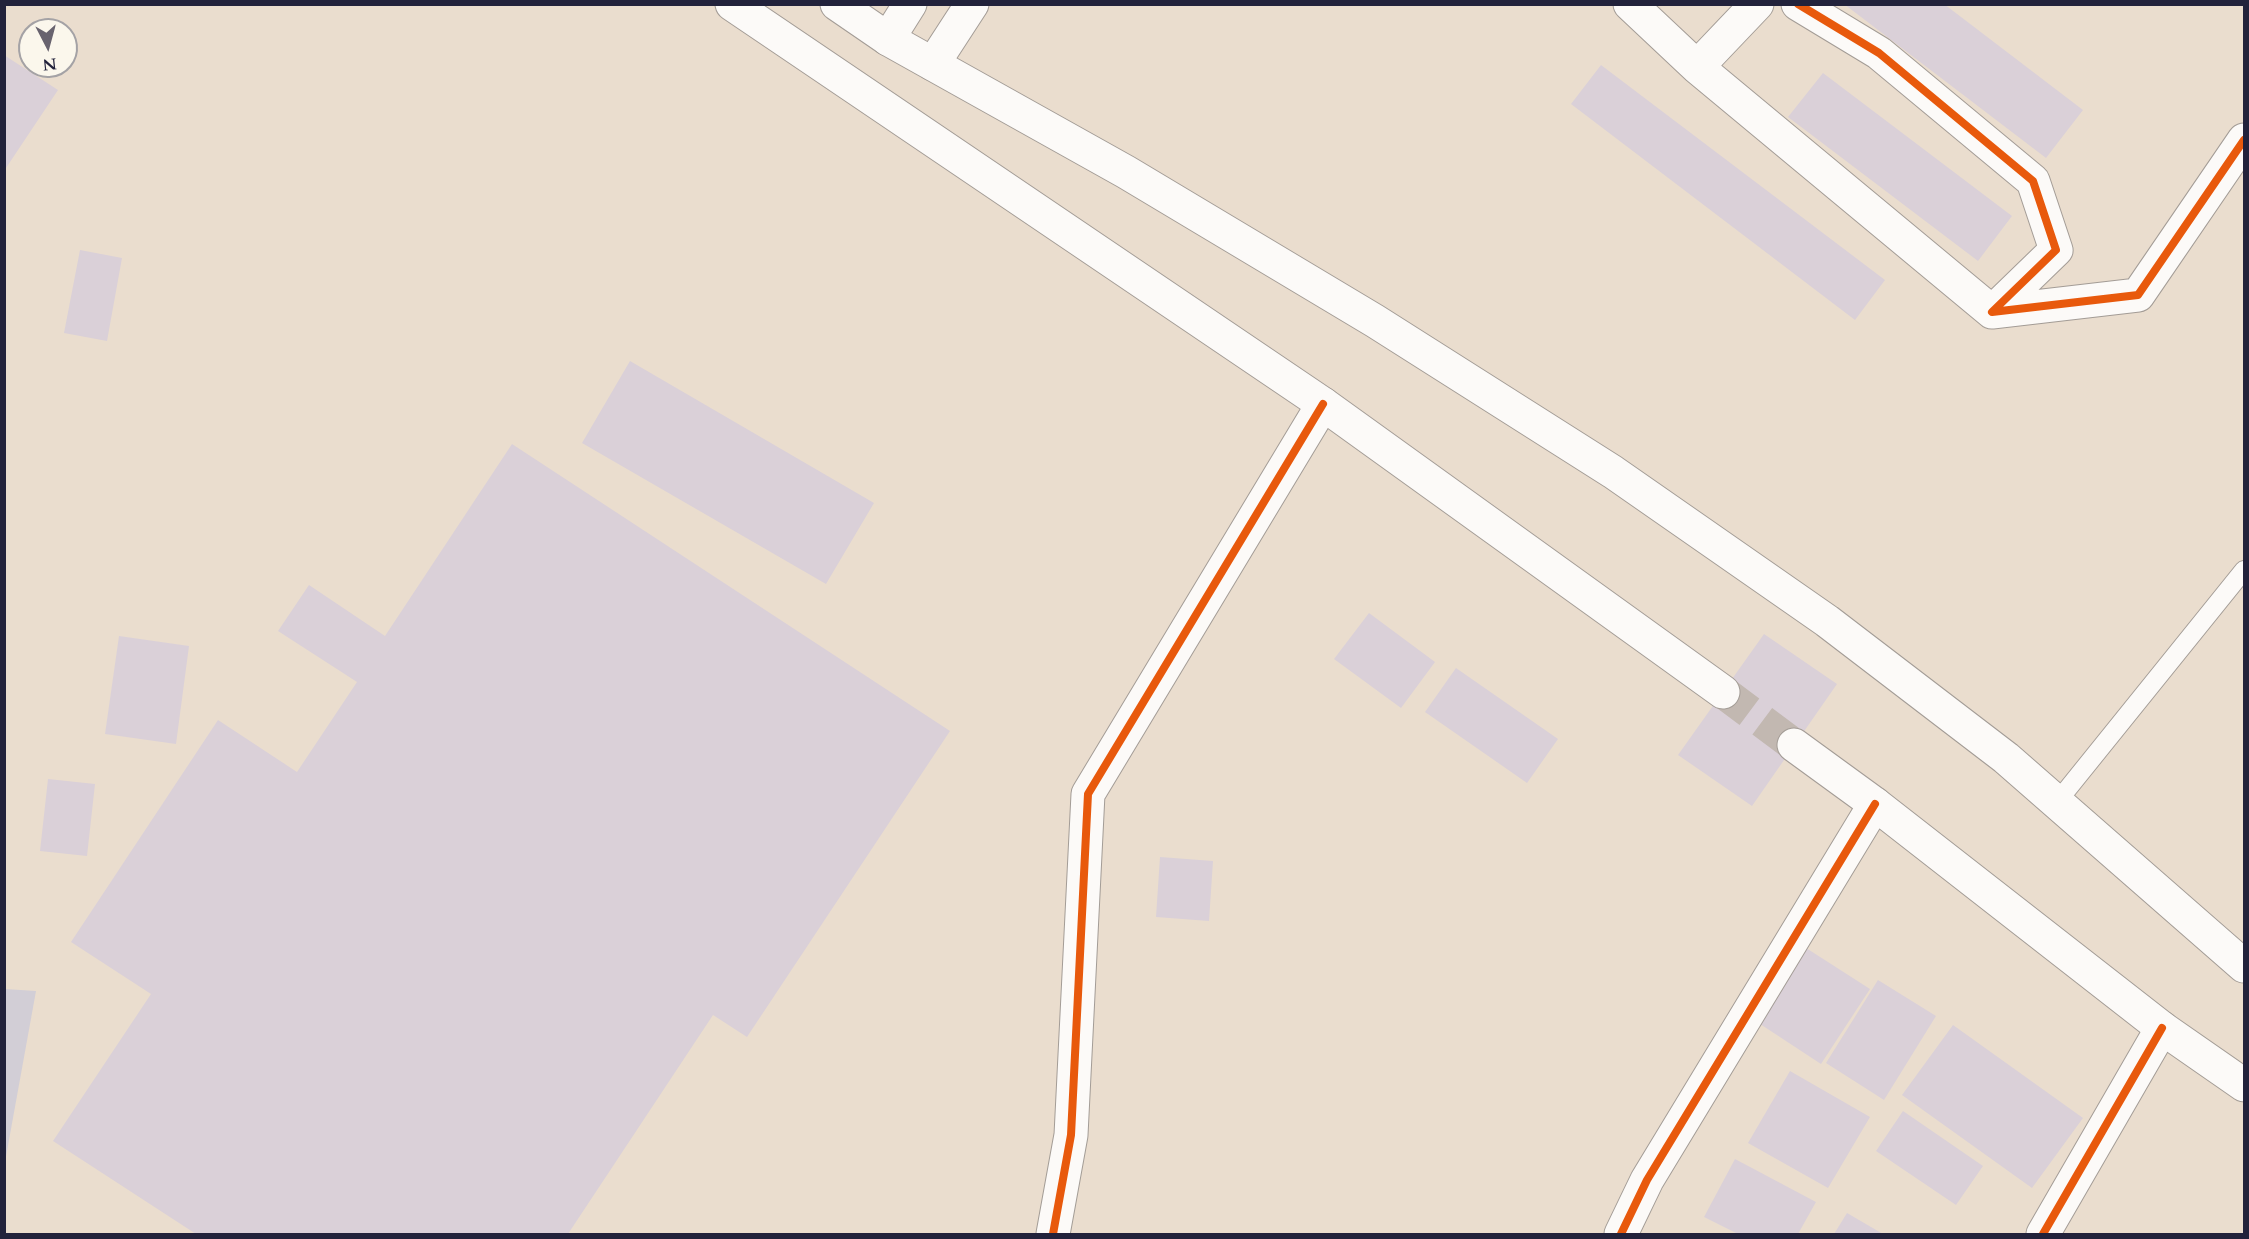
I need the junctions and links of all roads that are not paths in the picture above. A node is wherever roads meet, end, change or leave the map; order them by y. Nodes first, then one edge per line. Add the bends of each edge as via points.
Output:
1 (732, 4) edge
2 (837, 4) edge
3 (910, 4) edge
4 (972, 4) edge
5 (1630, 4) edge
6 (1757, 4) edge
7 (1798, 4) edge
8 (888, 39) junction
9 (933, 64) junction
10 (1697, 67) junction
11 (2244, 140) edge
12 (1992, 312) junction
13 (1323, 404) junction
14 (2244, 570) edge
15 (1723, 692) tunnel mouth
16 (1794, 745) tunnel mouth
17 (2057, 802) junction
18 (1875, 804) junction
19 (2244, 966) edge
20 (2162, 1028) junction
21 (2244, 1085) edge
22 (1053, 1234) edge
23 (1621, 1234) edge
24 (2043, 1234) edge

1 - 13 main road
2 - 8 main road
3 - 8 main road
4 - 9 main road
5 - 10 main road
6 - 10 main road
7 - 12 main road via 1879,53 2033,181 2056,250
8 - 9 main road
9 - 17 main road via 1166,195 1613,472 1827,621 2006,758
10 - 12 main road
11 - 12 main road via 2138,295
13 - 15 main road
13 - 22 main road via 1088,794 1071,1135
14 - 17 lane
16 - 18 main road
17 - 19 main road
18 - 20 main road
18 - 23 main road via 1647,1180
20 - 21 main road
20 - 24 main road

